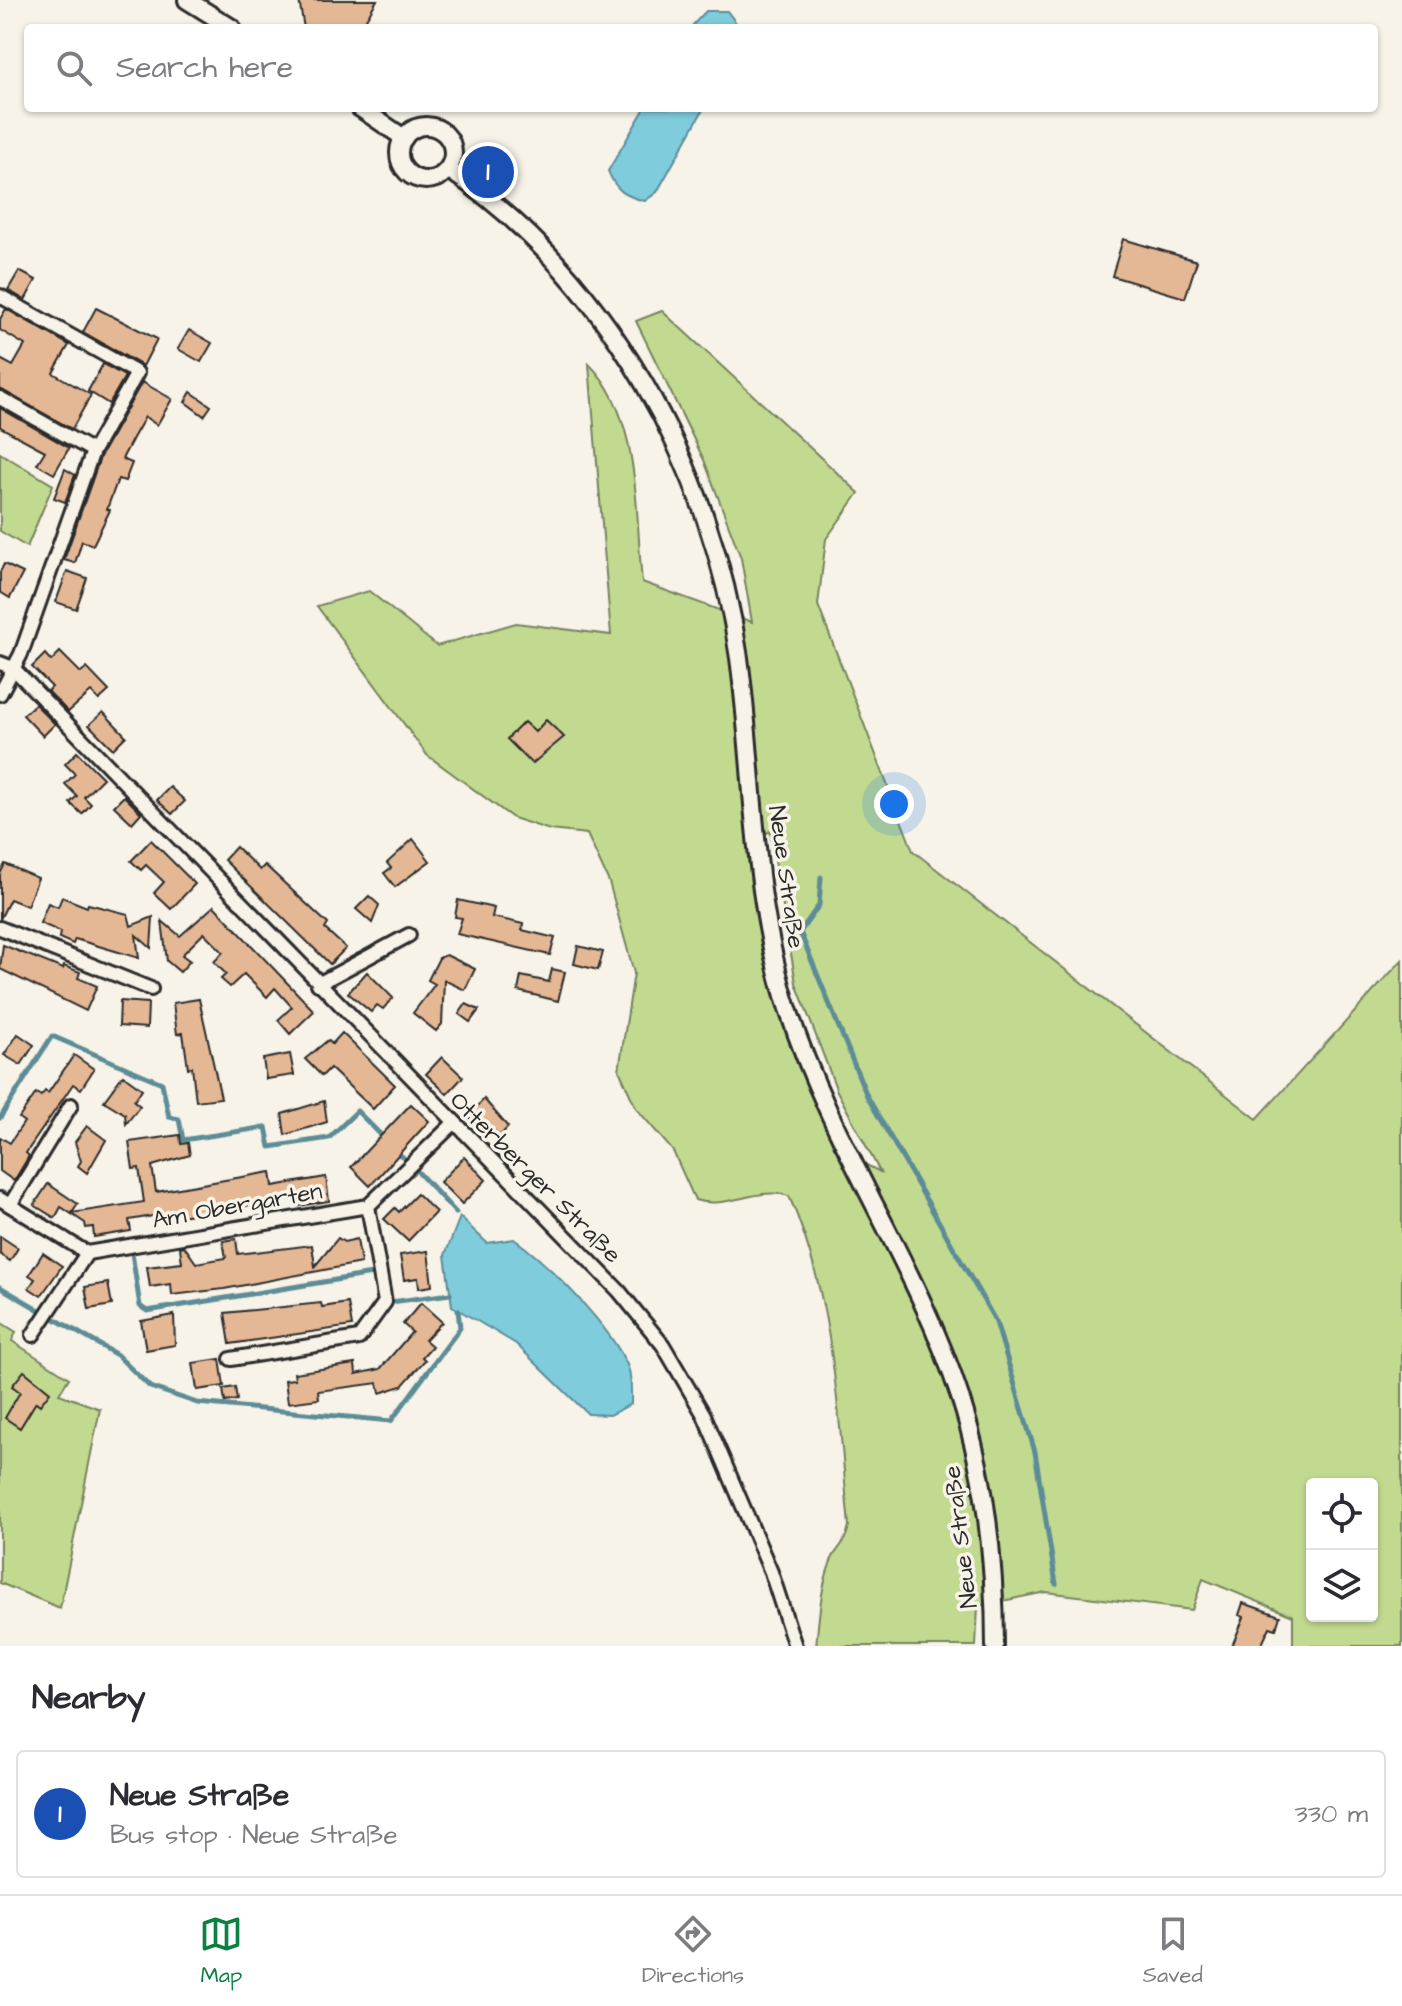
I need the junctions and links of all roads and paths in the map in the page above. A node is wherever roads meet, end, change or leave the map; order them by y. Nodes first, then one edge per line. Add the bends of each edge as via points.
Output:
1 (187, 0) edge
2 (226, 24) edge
3 (366, 112) edge
4 (404, 138) junction
5 (448, 169) junction
6 (0, 296) edge
7 (0, 398) edge
8 (93, 451) junction
9 (0, 663) edge
10 (13, 668) junction
11 (0, 694) edge
12 (0, 928) edge
13 (409, 935) dead end
14 (318, 984) junction
15 (151, 989) dead end
16 (71, 1105) dead end
17 (453, 1124) junction
18 (5, 1202) edge
19 (368, 1206) junction
20 (87, 1253) junction
21 (36, 1331) dead end
22 (231, 1359) dead end
23 (795, 1646) edge
24 (995, 1646) edge

1 - 2 main road
3 - 4 main road
4 - 5 main road via 400,160 409,174 434,179
4 - 5 main road via 419,127 442,131 453,146
5 - 24 main road, Neue Straße via 512,218 596,311 680,455 707,521 731,610 760,885 786,1004 827,1113 959,1395 987,1519
6 - 8 street via 137,373
7 - 8 street
8 - 10 street
9 - 10 street, Otterberger Straße
10 - 11 street
10 - 14 street, Otterberger Straße
12 - 15 street
13 - 14 street
14 - 17 street, Otterberger Straße
16 - 18 street
17 - 19 street
17 - 23 street, Otterberger Straße via 619,1291 663,1345 704,1415 771,1572
18 - 20 street
19 - 20 street, Am Obergarten
19 - 22 street via 385,1302 359,1338
20 - 21 street

